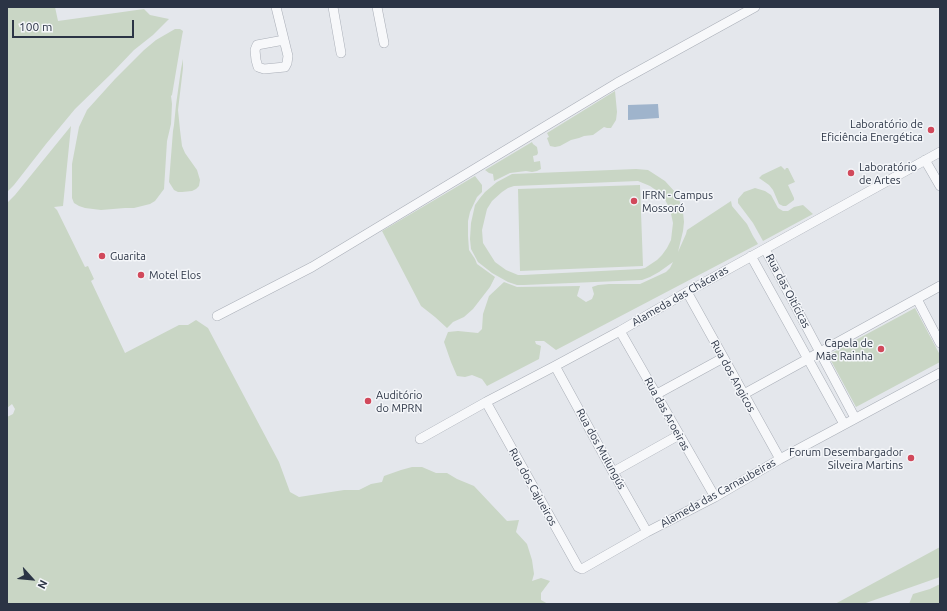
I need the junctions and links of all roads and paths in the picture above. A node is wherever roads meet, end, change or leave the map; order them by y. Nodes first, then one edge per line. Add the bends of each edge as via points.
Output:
1 (276, 7) edge
2 (333, 7) edge
3 (377, 7) edge
4 (755, 7) edge
5 (284, 40) dead end
6 (384, 43) dead end
7 (341, 53) dead end
8 (940, 152) edge
9 (925, 160) junction
10 (940, 186) edge
11 (765, 249) junction
12 (751, 256) junction
13 (940, 286) edge
14 (687, 292) junction
15 (916, 299) junction
16 (217, 316) dead end
17 (620, 330) junction
18 (940, 343) edge
19 (820, 352) junction
20 (723, 358) junction
21 (808, 359) junction
22 (555, 366) junction
23 (940, 373) edge
24 (657, 394) junction
25 (744, 394) junction
26 (486, 402) junction
27 (855, 418) junction
28 (844, 424) junction
29 (679, 435) junction
30 (420, 439) dead end
31 (780, 459) junction
32 (613, 472) junction
33 (715, 497) junction
34 (647, 532) junction
35 (582, 569) joint

1 - 5 street
2 - 7 street
3 - 6 street
4 - 16 street via 617,83 312,267
8 - 9 street, Alameda das Chácaras
9 - 10 street
9 - 11 street, Alameda das Chácaras
11 - 12 street, Alameda das Chácaras
11 - 19 street, Rua das Oitícicas
12 - 14 street, Alameda das Chácaras
12 - 21 street, Rua das Oitícicas
13 - 15 street
14 - 17 street, Alameda das Chácaras
14 - 20 street, Rua dos Angicos
15 - 18 street
15 - 19 street
17 - 22 street, Alameda das Chácaras
17 - 24 street, Rua das Aroeiras
19 - 21 street
19 - 27 street, Rua das Oitícicas
20 - 24 street
20 - 25 street, Rua dos Angicos
21 - 25 street
21 - 28 street, Rua das Oitícicas
22 - 26 street, Alameda das Chácaras
22 - 32 street, Rua dos Mulungús
23 - 27 street, Alameda das Carnaubeiras
24 - 29 street, Rua das Aroeiras
25 - 31 street, Rua dos Angicos
26 - 30 street, Alameda das Chácaras
26 - 35 street, Rua dos Cajueiros via 578,568
27 - 28 street, Alameda das Carnaubeiras
28 - 31 street, Alameda das Carnaubeiras
29 - 32 street
29 - 33 street, Rua das Aroeiras
31 - 33 street, Alameda das Carnaubeiras
32 - 34 street, Rua dos Mulungús
33 - 34 street, Alameda das Carnaubeiras
34 - 35 street, Alameda das Carnaubeiras

